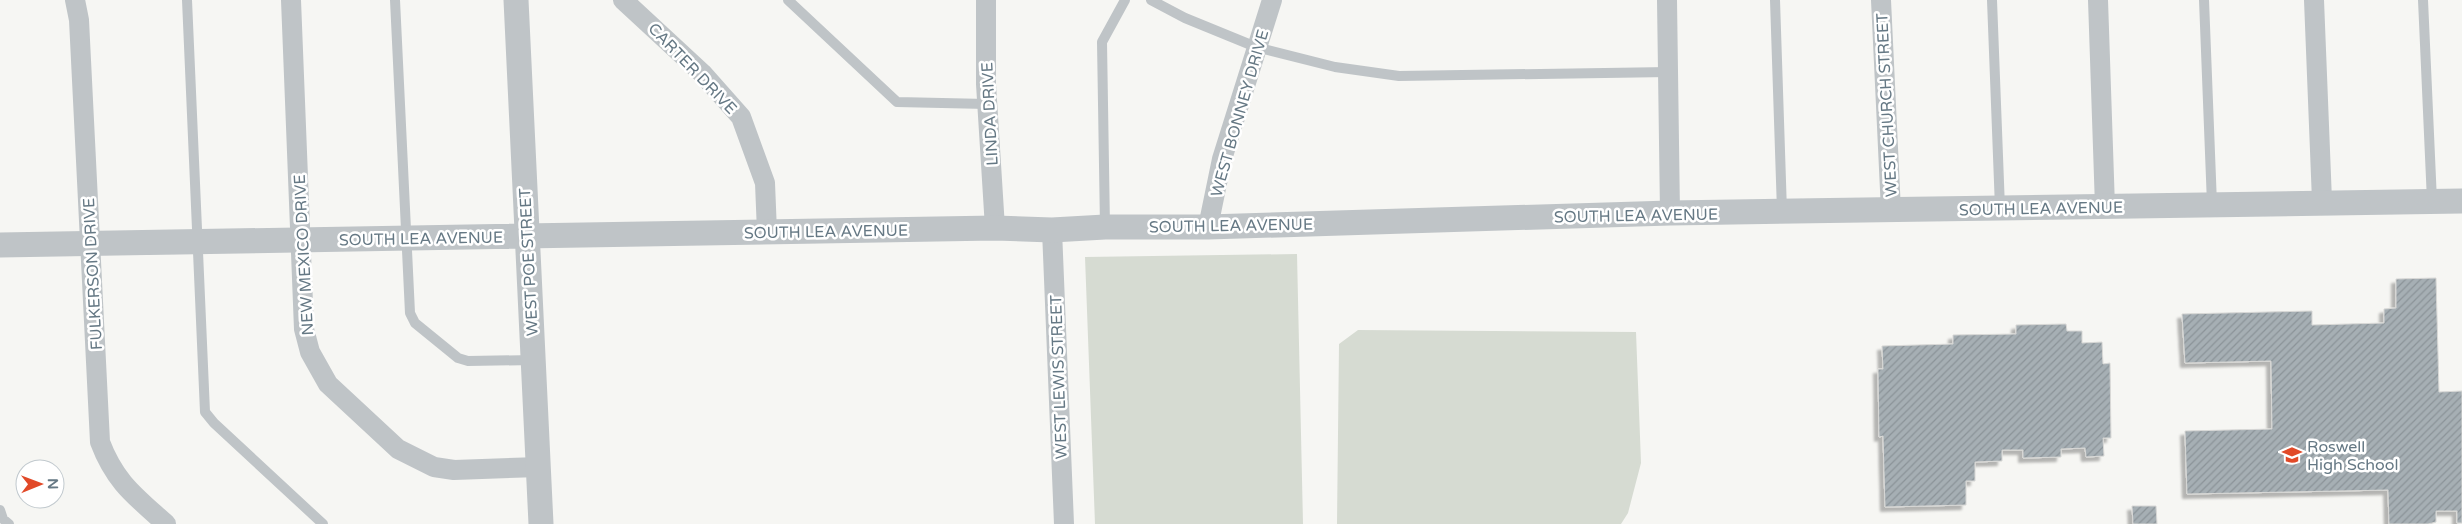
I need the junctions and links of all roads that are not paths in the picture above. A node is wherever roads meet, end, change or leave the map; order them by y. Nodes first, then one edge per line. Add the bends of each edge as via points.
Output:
1 (75, 0) edge
2 (187, 0) edge
3 (291, 0) edge
4 (395, 0) edge
5 (516, 0) edge
6 (623, 0) edge
7 (788, 0) edge
8 (1125, 0) edge
9 (1151, 0) edge
10 (1272, 0) edge
11 (1667, 0) edge
12 (1774, 0) edge
13 (1881, 0) edge
14 (1992, 0) edge
15 (2098, 0) edge
16 (2204, 0) edge
17 (2314, 0) edge
18 (2423, 0) edge
19 (980, 1) edge
20 (1256, 47) junction
21 (1669, 72) junction
22 (987, 104) junction
23 (2322, 201) junction
24 (2432, 201) junction
25 (2462, 201) edge
26 (2212, 204) junction
27 (2105, 207) junction
28 (2000, 208) junction
29 (1891, 211) junction
30 (1670, 213) junction
31 (1782, 213) junction
32 (1104, 226) junction
33 (1208, 227) junction
34 (995, 228) junction
35 (1052, 230) junction
36 (767, 232) junction
37 (527, 237) junction
38 (406, 238) junction
39 (301, 241) junction
40 (196, 242) junction
41 (91, 244) junction
42 (0, 245) edge
43 (533, 360) junction
44 (539, 467) junction
45 (0, 510) edge
46 (9, 524) edge
47 (166, 524) edge
48 (323, 524) edge
49 (541, 524) edge
50 (1064, 524) edge

1 - 41 street, FULKERSON DRIVE via 79,20
2 - 40 lane
3 - 39 street, NEW MEXICO DRIVE
4 - 38 lane
5 - 37 street, WEST POE STREET
6 - 36 street, CARTER DRIVE via 702,73 740,117 765,183
7 - 22 lane via 897,102
8 - 32 lane via 1102,42
9 - 20 lane via 1185,18
10 - 20 street, WEST BONNEY DRIVE
11 - 21 street
12 - 31 lane
13 - 29 street, WEST CHURCH STREET
14 - 28 lane
15 - 27 street
16 - 26 lane
17 - 23 street
18 - 24 lane
19 - 22 street, LINDA DRIVE
20 - 21 lane via 1335,67 1399,76
20 - 33 street, WEST BONNEY DRIVE via 1222,159
21 - 30 street
22 - 34 street, LINDA DRIVE
23 - 24 street, SOUTH LEA AVENUE
23 - 26 street, SOUTH LEA AVENUE
24 - 25 street, SOUTH LEA AVENUE
26 - 27 street, SOUTH LEA AVENUE
27 - 28 street, SOUTH LEA AVENUE
28 - 29 street, SOUTH LEA AVENUE
29 - 31 street, SOUTH LEA AVENUE
30 - 31 street, SOUTH LEA AVENUE
30 - 33 street, SOUTH LEA AVENUE
32 - 33 street, SOUTH LEA AVENUE
32 - 35 street, SOUTH LEA AVENUE
34 - 35 street, SOUTH LEA AVENUE
34 - 36 street, SOUTH LEA AVENUE
35 - 50 street, WEST LEWIS STREET
36 - 37 street, SOUTH LEA AVENUE
37 - 38 street, SOUTH LEA AVENUE
37 - 43 street, WEST POE STREET
38 - 39 street, SOUTH LEA AVENUE
38 - 43 lane via 410,314 415,323 458,358 468,361
39 - 40 street, SOUTH LEA AVENUE
39 - 44 street, NEW MEXICO DRIVE via 304,329 310,352 328,384 398,450 434,467 454,470
40 - 41 street, SOUTH LEA AVENUE
40 - 48 lane via 205,412
41 - 42 street, SOUTH LEA AVENUE
41 - 47 street, FULKERSON DRIVE via 100,442 108,464 124,486
43 - 44 street, WEST POE STREET
44 - 49 street, WEST POE STREET
45 - 46 lane

